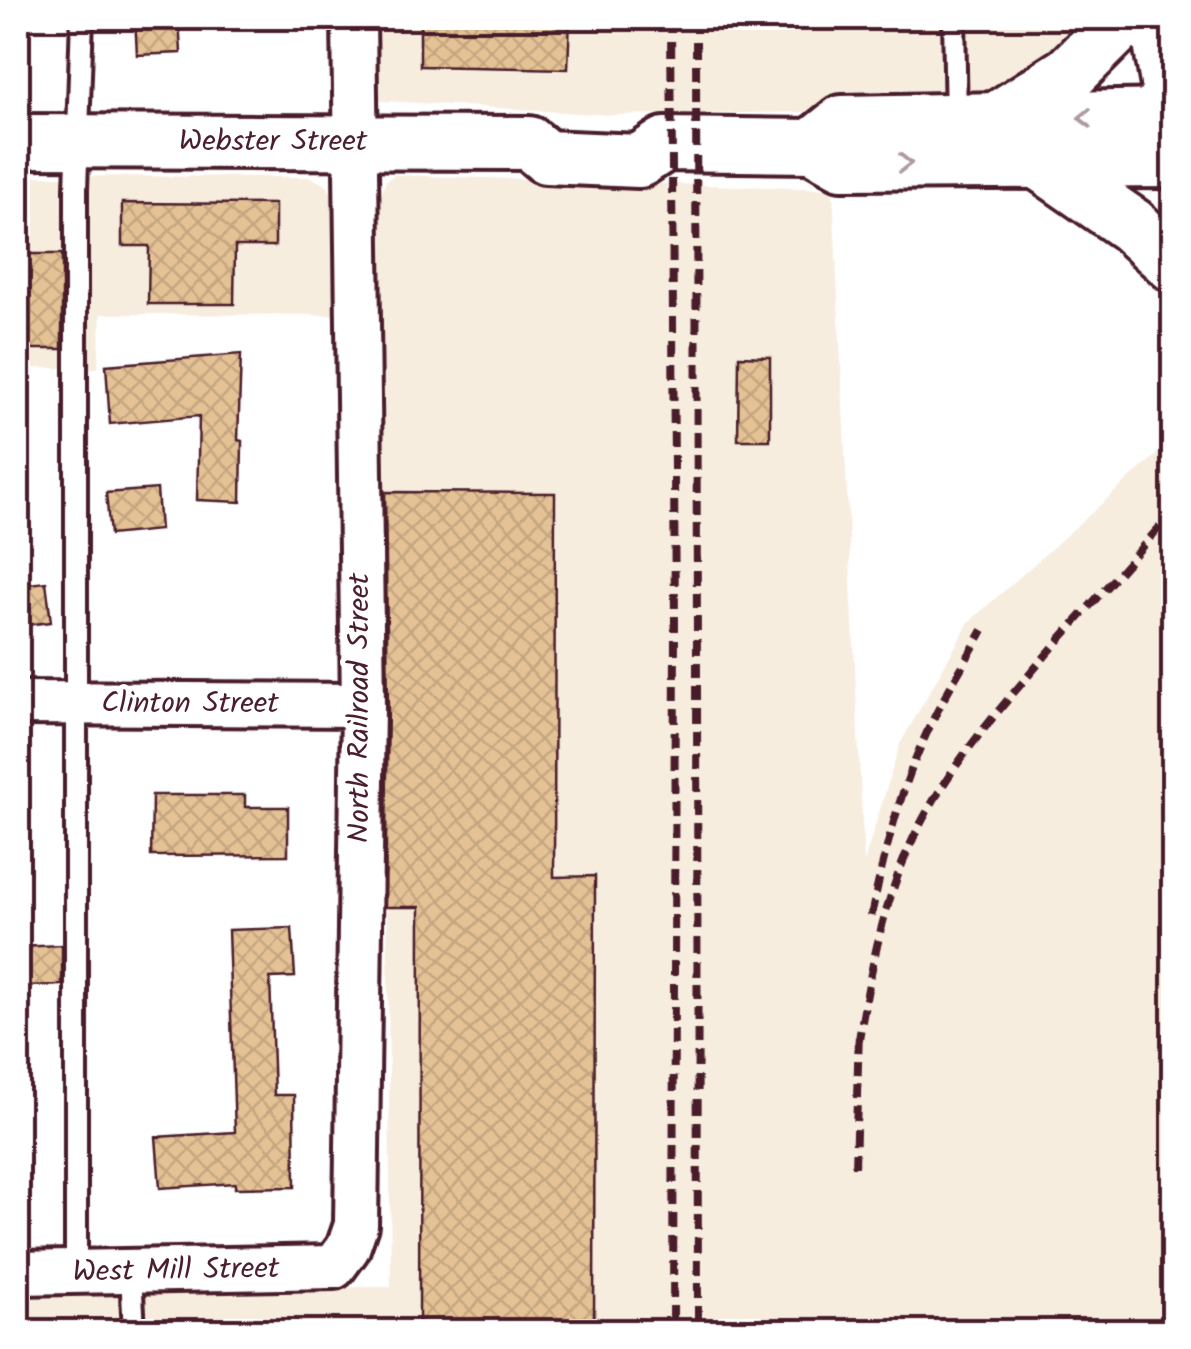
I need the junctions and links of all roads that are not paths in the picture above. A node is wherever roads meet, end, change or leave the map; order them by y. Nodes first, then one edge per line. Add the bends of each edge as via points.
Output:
1 (82, 18) edge
2 (354, 18) edge
3 (954, 18) edge
4 (1125, 18) edge
5 (1157, 18) edge
6 (1174, 115) edge
7 (977, 120) junction
8 (18, 140) edge
9 (77, 141) junction
10 (355, 143) junction
11 (812, 146) junction
12 (1174, 160) edge
13 (1040, 162) junction
14 (1174, 264) edge
15 (18, 703) edge
16 (76, 703) junction
17 (362, 705) junction
18 (334, 1267) joint
19 (18, 1273) edge
20 (76, 1273) junction
21 (131, 1273) junction
22 (134, 1332) edge

1 - 9 lane
2 - 10 street, North Railroad Street
3 - 7 lane
4 - 7 main road via 1070,73
5 - 6 main road
6 -> 7 street
7 - 11 street via 842,122
8 - 9 street, Webster Street
9 - 10 street, Webster Street
9 - 16 lane
10 - 11 street, Webster Street via 528,144 549,125 614,125 652,126 666,144
10 - 17 street, North Railroad Street
11 -> 13 street, Webster Street via 842,163
12 - 13 street, Webster Street
13 - 14 main road
15 - 16 street, Clinton Street
16 - 17 street, Clinton Street
16 - 20 lane
17 - 18 street, North Railroad Street via 356,1225
18 - 21 street, West Mill Street
19 - 20 street, West Mill Street
20 - 21 street, West Mill Street
21 - 22 lane

